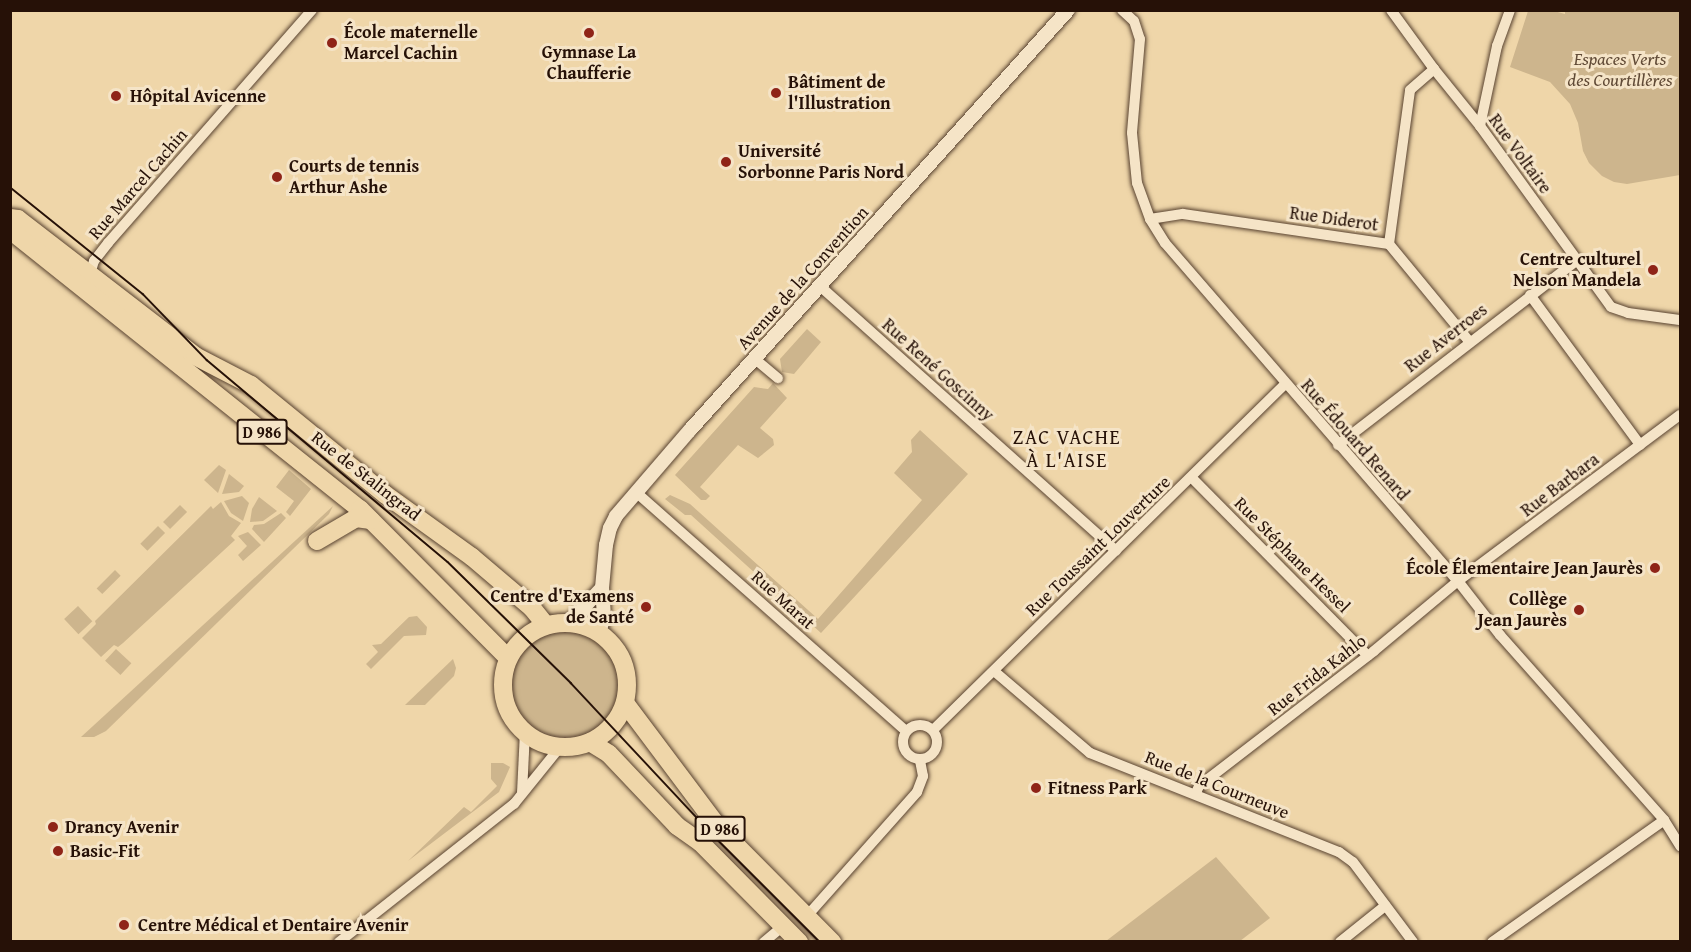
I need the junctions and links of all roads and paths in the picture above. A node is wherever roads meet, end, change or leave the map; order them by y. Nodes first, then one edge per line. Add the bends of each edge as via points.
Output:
1 (312, 10) edge
2 (1068, 10) edge
3 (1122, 10) edge
4 (1391, 10) edge
5 (1509, 10) edge
6 (1434, 69) junction
7 (1480, 126) junction
8 (10, 218) edge
9 (1150, 219) junction
10 (10, 230) edge
11 (1389, 244) junction
12 (1577, 260) junction
13 (90, 274) junction
14 (820, 286) junction
15 (91, 295) junction
16 (1530, 295) junction
17 (1680, 320) edge
18 (1469, 341) junction
19 (755, 359) junction
20 (778, 378) dead end
21 (1285, 384) junction
22 (1680, 415) edge
23 (1338, 445) junction
24 (1640, 445) junction
25 (1192, 478) junction
26 (337, 490) junction
27 (637, 494) junction
28 (371, 520) junction
29 (1116, 551) junction
30 (1458, 581) junction
31 (602, 588) junction
32 (569, 623) junction
33 (546, 625) junction
34 (599, 633) junction
35 (1368, 656) junction
36 (508, 658) junction
37 (994, 671) junction
38 (625, 702) junction
39 (906, 730) junction
40 (933, 730) junction
41 (525, 732) junction
42 (590, 742) junction
43 (560, 747) junction
44 (920, 760) junction
45 (522, 793) junction
46 (1196, 793) junction
47 (1664, 820) junction
48 (1680, 846) edge
49 (1386, 906) junction
50 (807, 916) junction
51 (783, 926) junction
52 (339, 942) edge
53 (764, 942) edge
54 (799, 942) edge
55 (831, 942) edge
56 (1340, 942) edge
57 (1413, 942) edge
58 (1492, 942) edge

1 - 13 street, Rue Marcel Cachin via 108,243 94,261
2 - 14 street, Avenue de la Convention
3 - 9 street, Rue Édouard Renard via 1139,30 1133,159
4 - 6 street, Rue Voltaire
5 - 7 street
6 - 7 street, Rue Voltaire
6 - 11 street via 1410,90
7 - 12 street, Rue Voltaire
8 - 13 main road, Rue de Stalingrad / D 986 via 18,219
9 - 11 street, Rue Diderot via 1183,214
9 - 21 street, Rue Édouard Renard via 1165,243
10 - 15 main road, Rue de Stalingrad / D 986
11 - 18 street, Rue Diderot
12 - 16 street, Rue Averroes
12 - 17 street, Rue Voltaire via 1611,307
13 - 15 main road
13 - 33 main road, Rue de Stalingrad / D 986 via 195,356 251,385 386,495 472,557 532,608
14 - 19 street, Avenue de la Convention
14 - 29 street, Rue René Goscinny
15 - 26 main road, Rue de Stalingrad / D 986
16 - 18 street, Rue Averroes
16 - 24 street
18 - 23 street, Rue Averroes
19 - 20 street
19 - 27 street, Avenue de la Convention
21 - 23 street, Rue Édouard Renard
21 - 25 street, Rue Toussaint Louverture
22 - 24 street, Rue Barbara
23 - 30 street, Rue Édouard Renard
24 - 30 street, Rue Barbara
25 - 29 street, Rue Toussaint Louverture
25 - 35 street, Rue Stéphane Hessel
26 - 28 main road, Rue de Stalingrad / D 986
26 - 28 main road via 337,512 317,541 356,518
27 - 31 street, Avenue de la Convention via 610,528
27 - 39 street, Rue Marat
28 - 36 main road, Rue de Stalingrad / D 986
29 - 37 street, Rue Toussaint Louverture
30 - 35 street, Rue Frida Kahlo
30 - 47 street, Rue Édouard Renard via 1500,635
31 - 32 street
31 - 34 street, Avenue de la Convention via 604,616
32 - 33 main road
32 - 34 main road
33 - 36 main road via 525,636
34 - 38 main road via 618,652 626,670
35 - 46 street, Rue Frida Kahlo via 1199,786
36 - 41 main road via 504,696 511,715
37 - 40 street, Rue Toussaint Louverture
37 - 46 street, Rue de la Courneuve via 1090,753
38 - 42 main road via 612,726
38 - 50 main road, D 986 via 719,828
39 - 40 street via 916,725
39 - 44 street via 902,741 905,752
40 - 44 street via 937,741 934,752
41 - 43 main road via 545,744
41 - 45 street
42 - 43 main road
42 - 51 main road, D 986 via 609,754 677,826 700,842
43 - 45 street
44 - 50 street via 923,776 917,792
45 - 52 street via 509,808
46 - 49 street, Rue de la Courneuve via 1339,852 1353,862
47 - 48 street, Rue Édouard Renard
47 - 58 street
49 - 56 street
49 - 57 street, Rue de la Courneuve
50 - 55 main road, D 986
51 - 53 street
51 - 54 main road, D 986

